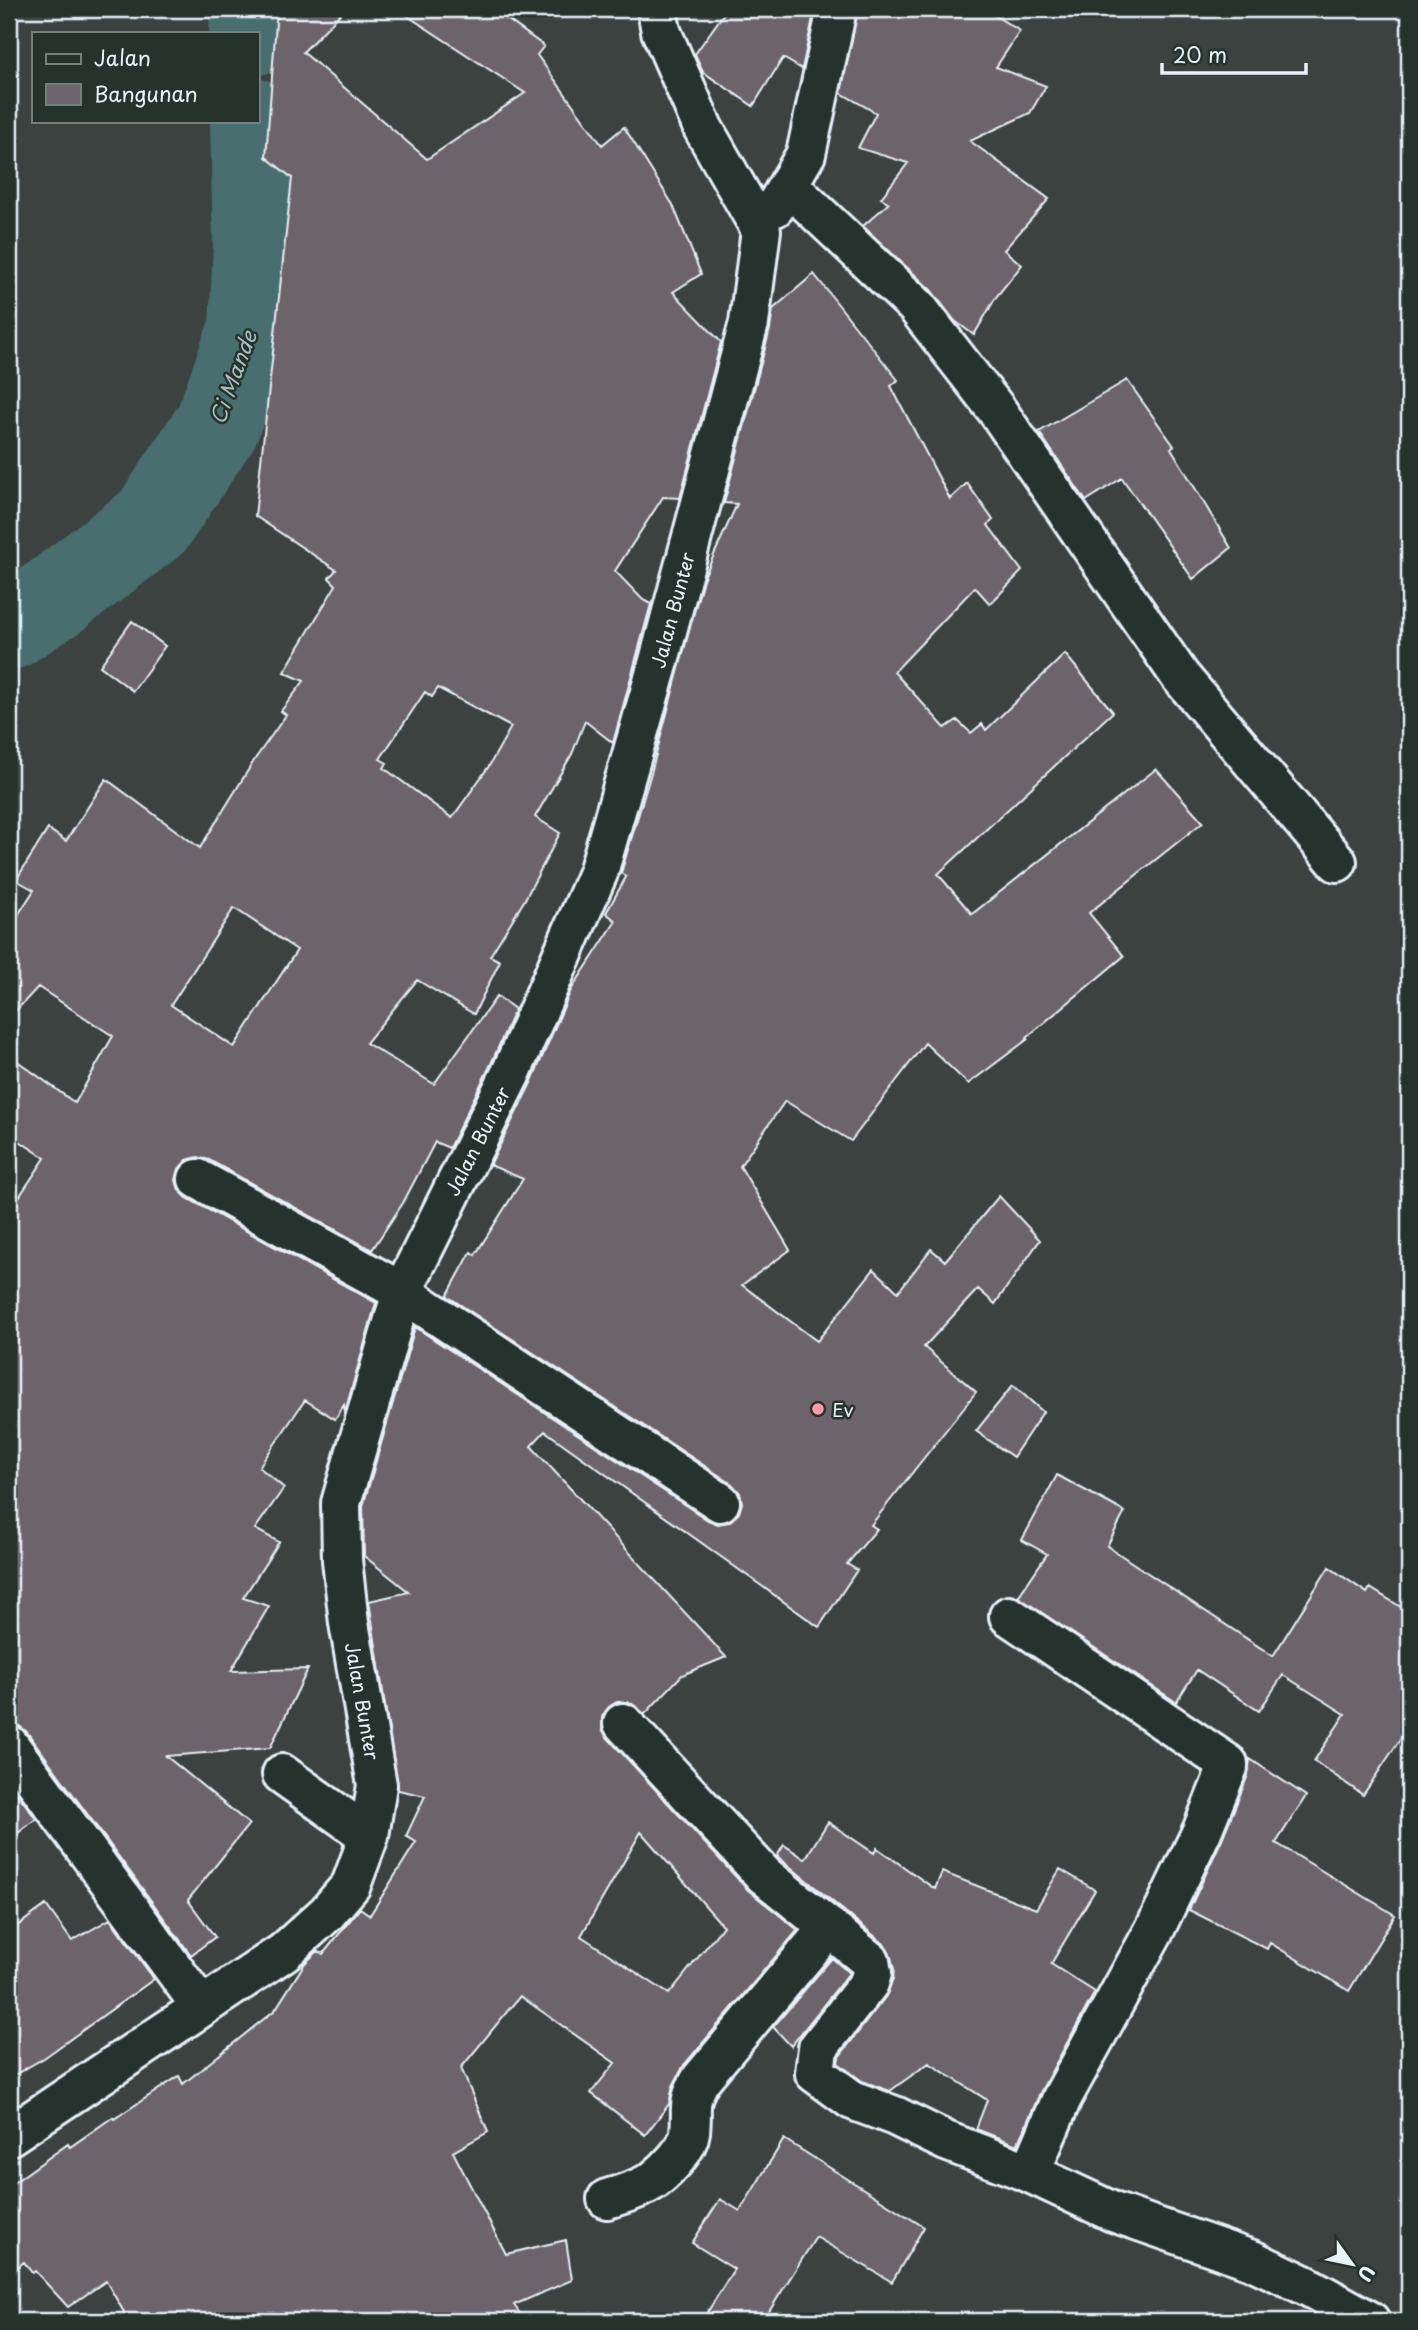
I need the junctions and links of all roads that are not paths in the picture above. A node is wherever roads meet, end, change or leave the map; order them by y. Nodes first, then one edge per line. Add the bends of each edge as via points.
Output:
1 (657, 9) edge
2 (837, 9) edge
3 (789, 186) junction
4 (761, 230) junction
5 (1337, 862) dead end
6 (198, 1179) dead end
7 (402, 1292) junction
8 (720, 1502) dead end
9 (1009, 1616) dead end
10 (623, 1723) dead end
11 (9, 1745) edge
12 (282, 1774) dead end
13 (369, 1836) junction
14 (829, 1927) junction
15 (201, 2006) junction
16 (9, 2136) edge
17 (1030, 2173) junction
18 (607, 2199) dead end
19 (1370, 2321) edge

1 - 4 street via 661,31 703,128
2 - 3 street via 806,154
3 - 4 street
3 - 5 street via 916,306 996,408 1180,676
4 - 7 street, Jalan Bunter via 749,323 597,873 511,1073
6 - 7 street
7 - 8 street
7 - 13 street, Jalan Bunter via 341,1503 349,1623 377,1785
9 - 17 street via 1228,1764 1156,1927 1062,2098
10 - 14 street via 764,1875
11 - 15 street
12 - 13 street
13 - 15 street, Jalan Bunter via 351,1885 327,1913 284,1952
14 - 17 street via 870,1961 872,1973 818,2048 815,2073 852,2100
14 - 18 street via 701,2079 689,2105 690,2134 681,2152 654,2180
15 - 16 street, Jalan Bunter
17 - 19 street via 1113,2212 1252,2260

